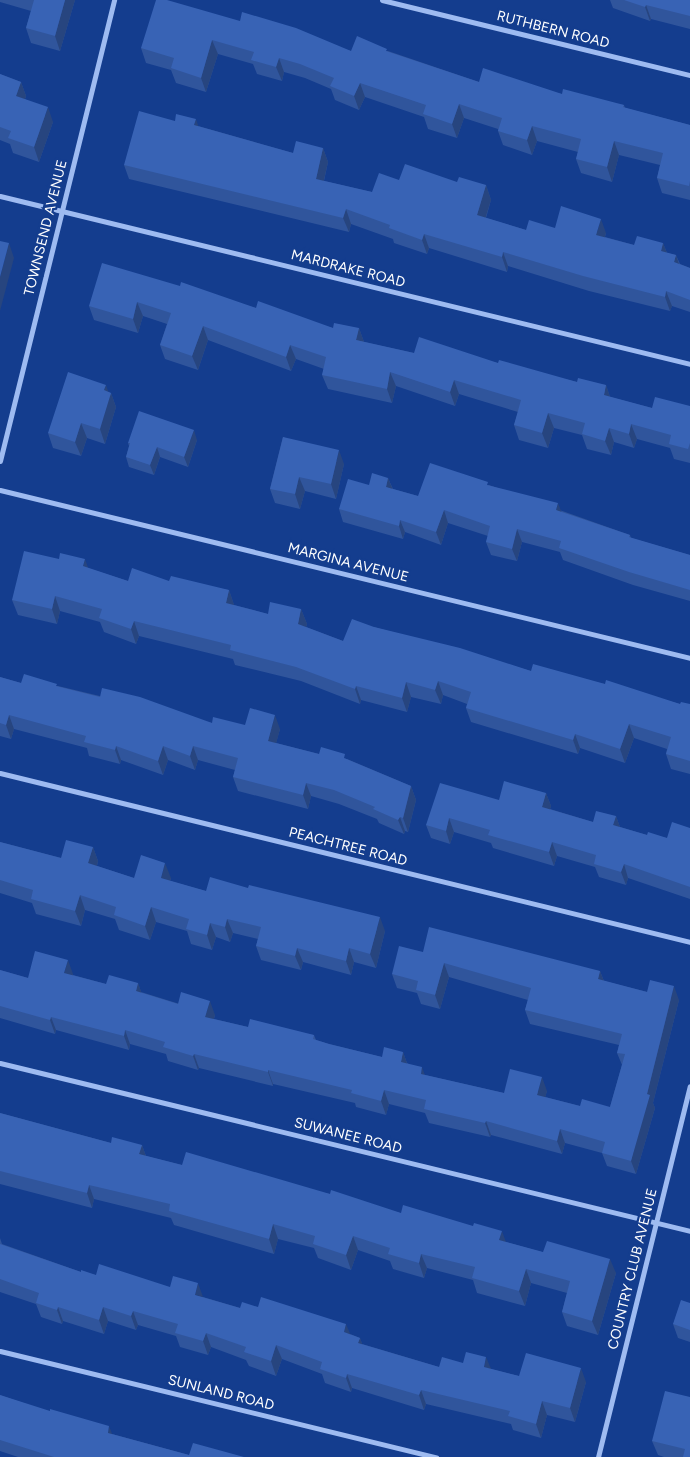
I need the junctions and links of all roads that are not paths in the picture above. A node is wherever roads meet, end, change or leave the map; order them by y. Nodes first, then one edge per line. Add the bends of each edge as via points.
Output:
1 (114, 0) edge
2 (382, 0) edge
3 (690, 75) edge
4 (0, 196) edge
5 (62, 211) junction
6 (690, 364) edge
7 (0, 461) edge
8 (0, 490) edge
9 (690, 658) edge
10 (0, 773) edge
11 (690, 942) edge
12 (0, 1063) edge
13 (690, 1086) edge
14 (656, 1222) junction
15 (690, 1231) edge
16 (0, 1351) edge
17 (436, 1457) edge
18 (598, 1457) edge

1 - 5 street, TOWNSEND AVENUE
2 - 3 street, RUTHBERN ROAD
4 - 5 street, MARDRAKE ROAD
5 - 6 street, MARDRAKE ROAD
5 - 7 street, TOWNSEND AVENUE
8 - 9 street, MARGINA AVENUE
10 - 11 street, PEACHTREE ROAD
12 - 14 street, SUWANEE ROAD
13 - 14 street, COUNTRY CLUB AVENUE
14 - 15 street, SUWANEE ROAD
14 - 18 street, COUNTRY CLUB AVENUE
16 - 17 street, SUNLAND ROAD

